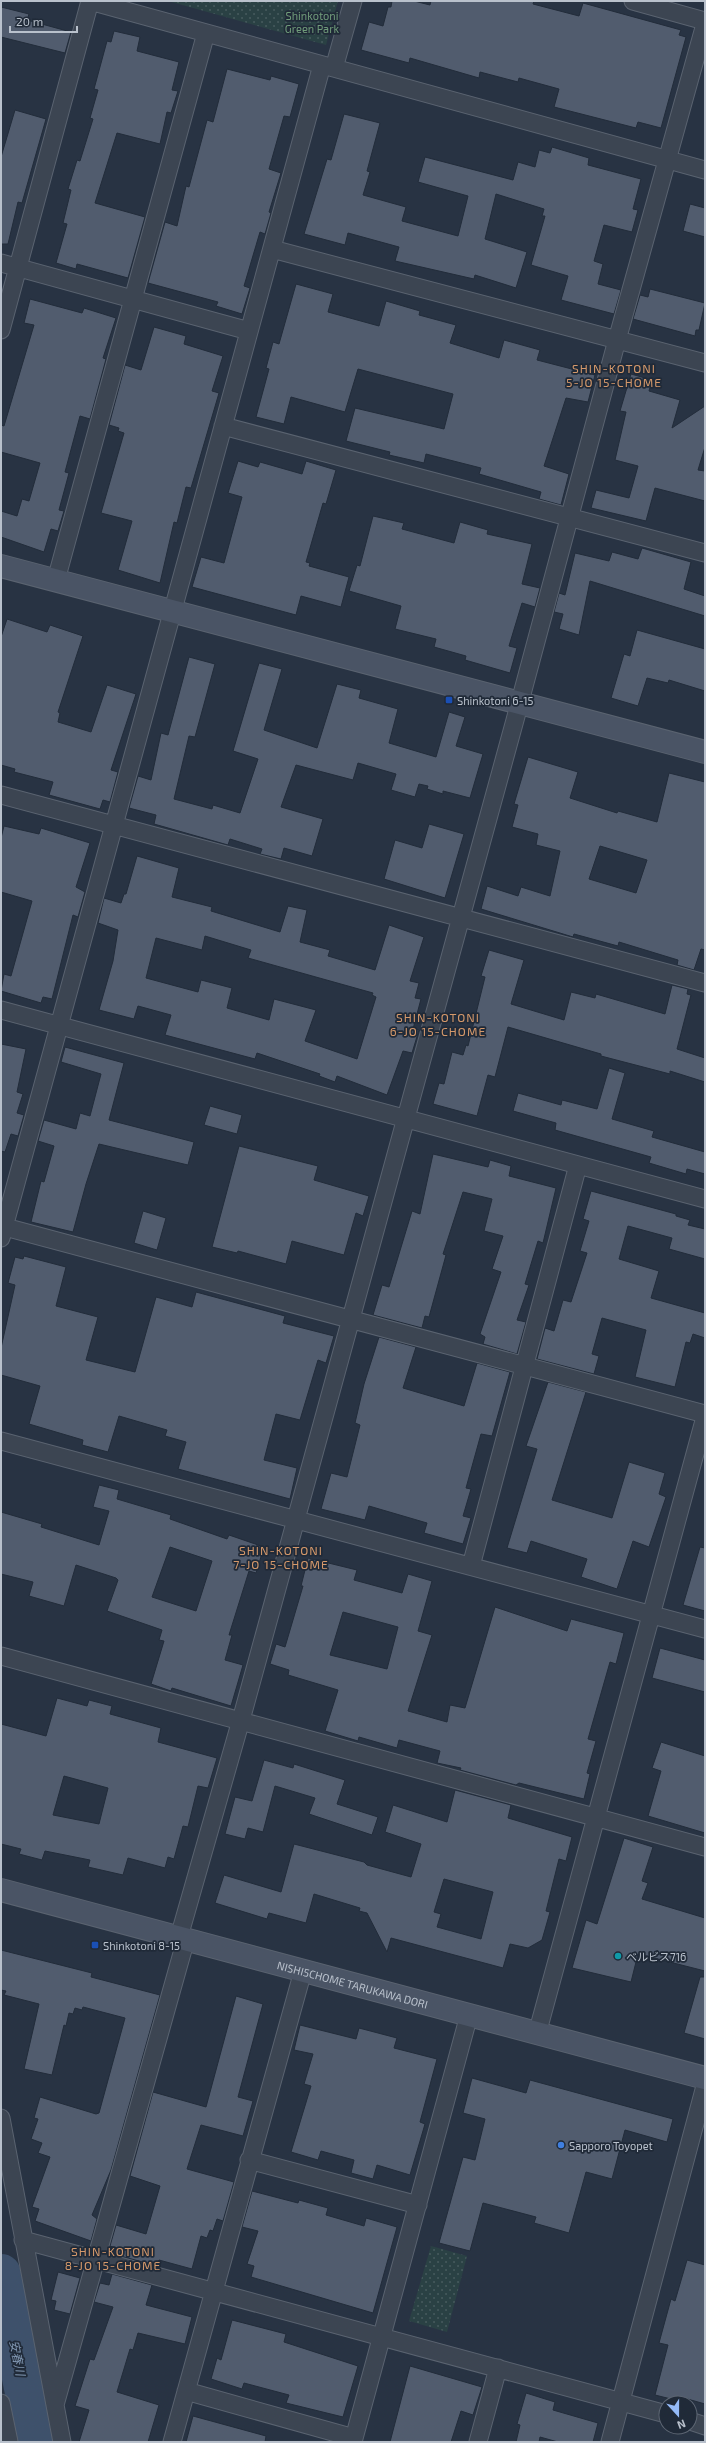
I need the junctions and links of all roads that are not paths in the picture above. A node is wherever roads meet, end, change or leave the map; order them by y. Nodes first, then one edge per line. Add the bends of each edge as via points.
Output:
1 (90, 1) edge
2 (353, 1) edge
3 (633, 1) edge
4 (705, 21) edge
5 (705, 24) edge
6 (206, 33) junction
7 (328, 66) junction
8 (668, 160) junction
9 (705, 170) edge
10 (272, 249) junction
11 (9, 265) edge
12 (133, 299) junction
13 (1, 330) edge
14 (250, 330) junction
15 (616, 340) junction
16 (705, 364) edge
17 (223, 426) junction
18 (569, 516) junction
19 (705, 553) edge
20 (1, 566) edge
21 (56, 580) junction
22 (173, 611) junction
23 (519, 703) junction
24 (705, 752) edge
25 (1, 795) edge
26 (114, 826) junction
27 (460, 917) junction
28 (705, 983) edge
29 (1, 1010) edge
30 (59, 1025) junction
31 (404, 1119) junction
32 (578, 1165) junction
33 (705, 1199) edge
34 (2, 1230) edge
35 (350, 1319) junction
36 (524, 1366) junction
37 (705, 1414) edge
38 (705, 1417) edge
39 (1, 1441) edge
40 (295, 1520) junction
41 (471, 1566) junction
42 (652, 1614) junction
43 (705, 1629) edge
44 (1, 1656) edge
45 (241, 1720) junction
46 (595, 1818) junction
47 (705, 1847) edge
48 (1, 1890) edge
49 (182, 1938) junction
50 (303, 1971) junction
51 (469, 2015) junction
52 (537, 2034) junction
53 (705, 2078) edge
54 (705, 2086) edge
55 (1, 2118) edge
56 (250, 2160) junction
57 (418, 2205) junction
58 (23, 2240) junction
59 (96, 2259) junction
60 (213, 2291) junction
61 (382, 2336) junction
62 (498, 2368) junction
63 (186, 2391) junction
64 (621, 2401) junction
65 (1, 2403) edge
66 (55, 2405) junction
67 (658, 2412) edge
68 (353, 2440) edge
69 (9, 2442) edge
70 (62, 2442) edge
71 (172, 2442) edge
72 (478, 2442) edge
73 (610, 2442) edge

1 - 6 street
1 - 11 street
2 - 7 street
3 - 4 street
5 - 8 street
6 - 7 street
6 - 12 street
7 - 8 street
7 - 10 street
8 - 9 street
8 - 15 street
10 - 14 street
10 - 15 street
11 - 12 street
11 - 13 street
12 - 14 street
12 - 21 street
14 - 17 street
15 - 16 street
15 - 18 street
17 - 18 street
17 - 22 street
18 - 19 street
18 - 23 street
20 - 21 street
21 - 22 street
22 - 23 street
22 - 26 street
23 - 24 street
23 - 27 street
25 - 26 street
26 - 27 street
26 - 30 street
27 - 28 street
27 - 31 street
29 - 30 street
30 - 31 street
30 - 34 street
31 - 32 street
31 - 35 street
32 - 33 street
32 - 36 street
34 - 35 street
35 - 36 street
35 - 40 street
36 - 37 street
36 - 41 street
38 - 42 street
39 - 40 street
40 - 41 street
40 - 45 street
41 - 42 street
42 - 43 street
42 - 46 street
44 - 45 street
45 - 46 street
45 - 49 street
46 - 47 street
46 - 52 street
48 - 49 street, NISHI5CHOME TARUKAWA DORI
49 - 50 street, NISHI5CHOME TARUKAWA DORI
49 - 59 street
50 - 51 street, NISHI5CHOME TARUKAWA DORI
50 - 56 street
51 - 52 street, NISHI5CHOME TARUKAWA DORI
51 - 57 street
52 - 53 street, NISHI5CHOME TARUKAWA DORI
54 - 64 street
55 - 58 street
56 - 57 street
56 - 60 street
57 - 61 street
58 - 59 street
58 - 66 street
59 - 60 street
59 - 66 street
60 - 61 street
60 - 63 street
61 - 62 street
61 - 68 street
62 - 64 street
62 - 72 street
63 - 68 street
63 - 71 street
64 - 67 street
64 - 73 street
65 - 69 street
66 - 70 street

